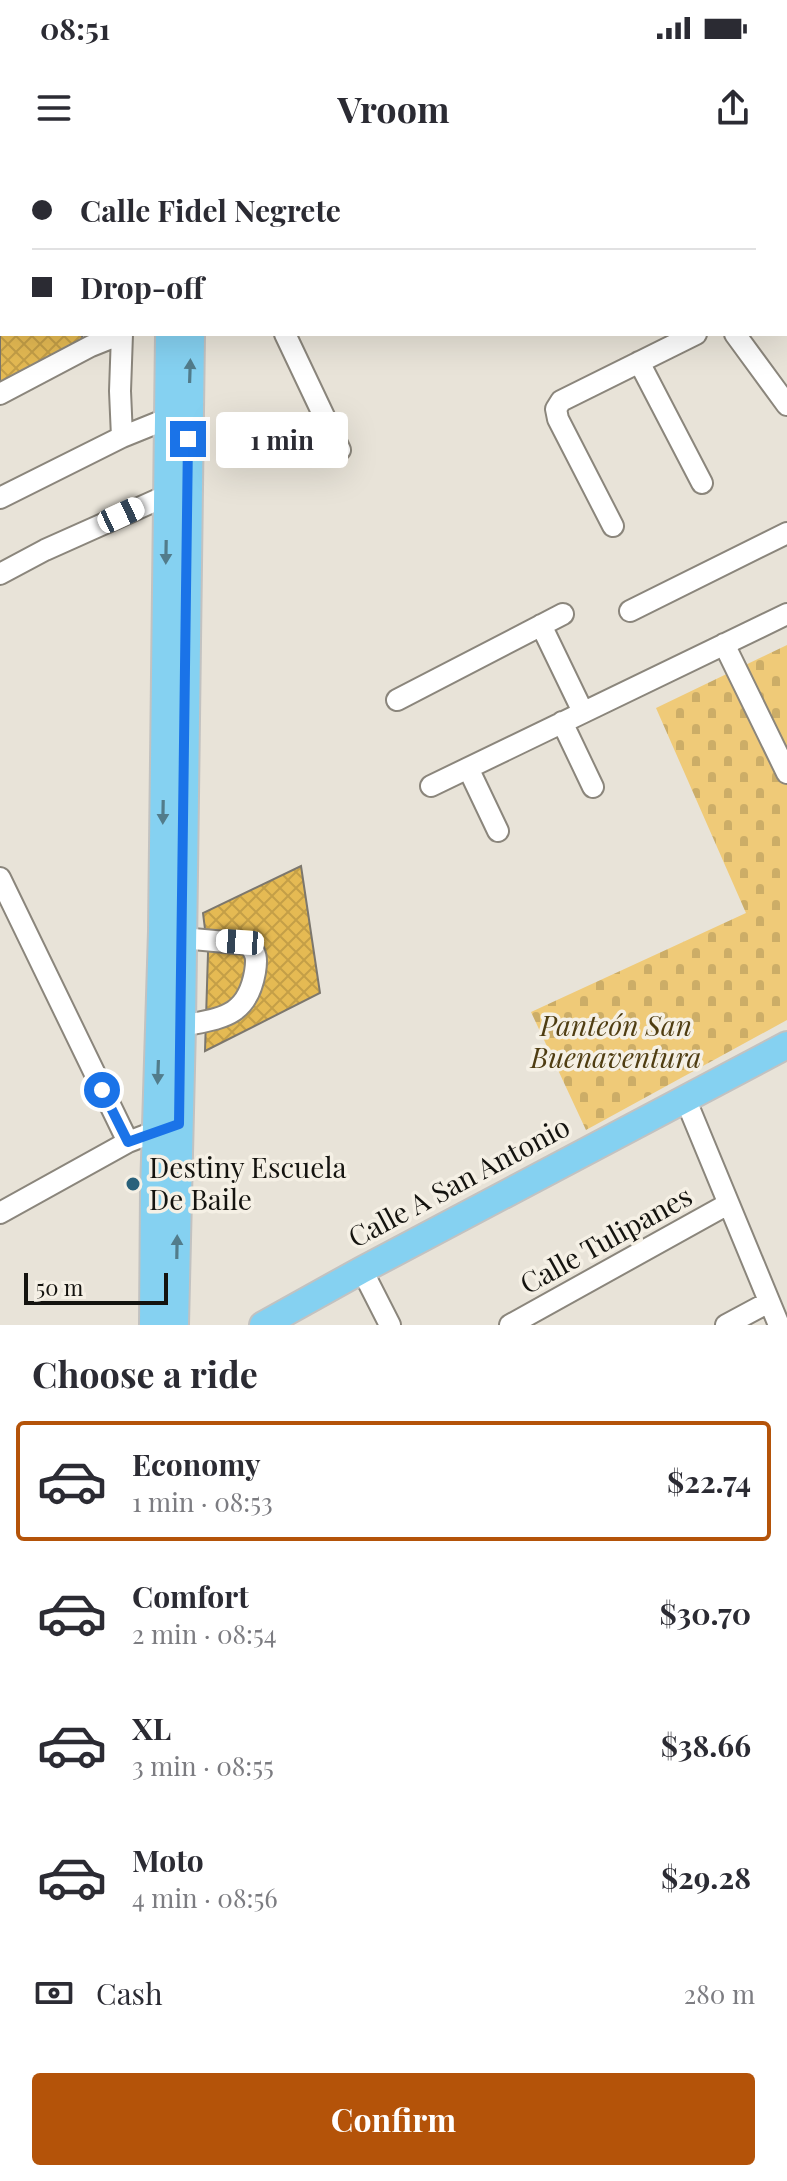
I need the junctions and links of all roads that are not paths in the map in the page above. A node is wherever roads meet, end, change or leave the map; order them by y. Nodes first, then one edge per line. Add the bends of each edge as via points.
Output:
1 (110, 336) edge
2 (121, 336) edge
3 (169, 336) edge
4 (191, 336) edge
5 (286, 336) edge
6 (692, 336) edge
7 (736, 336) edge
8 (89, 340) edge
9 (639, 362) junction
10 (0, 394) edge
11 (787, 405) edge
12 (179, 417) junction
13 (122, 437) junction
14 (340, 450) dead end
15 (702, 483) dead end
16 (177, 491) junction
17 (0, 498) edge
18 (613, 526) dead end
19 (787, 533) edge
20 (0, 574) edge
21 (630, 611) dead end
22 (563, 614) dead end
23 (787, 614) edge
24 (541, 625) junction
25 (724, 644) junction
26 (397, 700) dead end
27 (583, 712) junction
28 (562, 722) junction
29 (468, 768) junction
30 (787, 773) edge
31 (431, 786) dead end
32 (593, 787) dead end
33 (498, 831) dead end
34 (0, 878) edge
35 (182, 938) junction
36 (182, 1026) junction
37 (787, 1045) edge
38 (685, 1098) junction
39 (168, 1127) junction
40 (128, 1142) junction
41 (728, 1204) junction
42 (0, 1213) edge
43 (362, 1270) junction
44 (769, 1302) junction
45 (153, 1325) edge
46 (175, 1325) edge
47 (263, 1325) edge
48 (390, 1325) edge
49 (510, 1325) edge
50 (726, 1325) edge
51 (779, 1325) edge

1 - 8 street
2 - 13 street
3 - 12 main road
12 -> 4 main road
5 - 14 street
6 - 9 street
7 - 11 street
8 - 10 street
9 - 15 street
9 - 18 street via 561,401 556,409
12 - 13 street
12 - 16 main road
13 - 17 street
16 - 20 street
16 - 35 main road
16 -> 39 main road via 162,931
19 - 21 street
22 - 24 street
23 - 25 street
24 - 26 street
24 - 27 street
25 - 27 street
25 - 30 street
27 - 28 street
28 - 29 street
28 - 32 street
29 - 31 street
29 - 33 street
34 - 40 street
35 - 36 main road
35 - 36 street via 247,944 257,960 249,994 233,1013
36 - 39 main road
37 - 38 main road, Calle A San Antonio
38 - 41 street
38 - 43 main road, Calle A San Antonio
39 - 40 street
39 - 45 main road
46 -> 39 main road
40 - 42 street
41 - 44 street
41 - 49 street, Calle Tulipanes
43 - 47 main road, Calle A San Antonio
43 - 48 street
44 - 50 street
44 - 51 street

